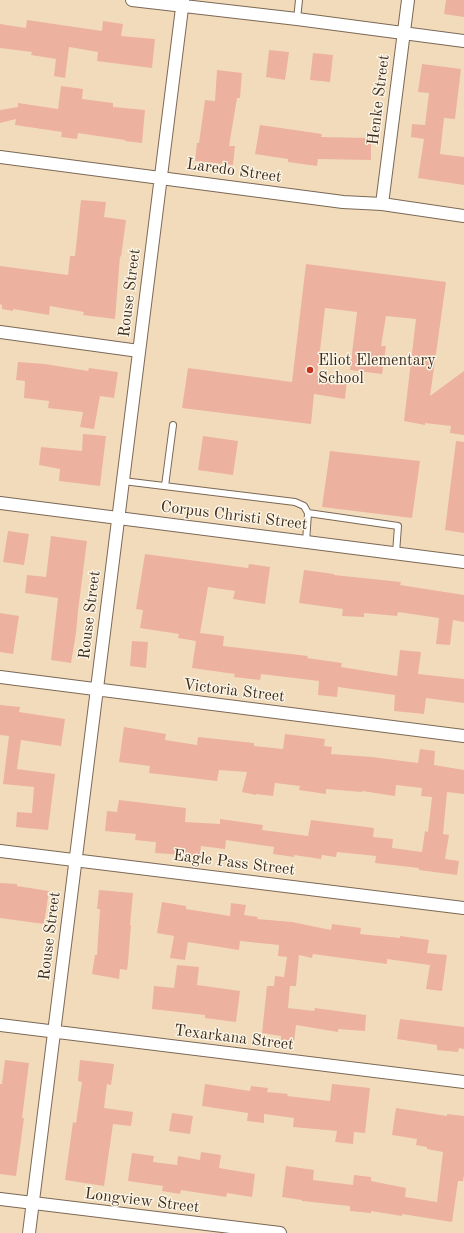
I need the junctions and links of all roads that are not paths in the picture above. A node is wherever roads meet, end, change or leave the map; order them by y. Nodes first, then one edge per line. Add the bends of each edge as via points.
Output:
1 (132, 0) edge
2 (299, 0) edge
3 (408, 0) edge
4 (183, 3) edge
5 (297, 19) junction
6 (404, 34) junction
7 (464, 41) edge
8 (0, 157) edge
9 (161, 177) junction
10 (382, 204) junction
11 (464, 216) edge
12 (0, 332) edge
13 (139, 351) junction
14 (173, 425) dead end
15 (123, 481) junction
16 (165, 486) junction
17 (0, 503) edge
18 (308, 513) junction
19 (118, 518) junction
20 (306, 542) junction
21 (396, 553) junction
22 (464, 562) edge
23 (0, 678) edge
24 (97, 690) junction
25 (464, 736) edge
26 (0, 851) edge
27 (76, 860) junction
28 (464, 908) edge
29 (0, 1025) edge
30 (54, 1032) junction
31 (464, 1082) edge
32 (0, 1199) edge
33 (33, 1203) junction
34 (29, 1233) edge
35 (280, 1233) edge

1 - 4 street
2 - 5 lane
3 - 6 street, Henke Street
4 - 5 street
4 - 9 street, Rouse Street
5 - 6 street
6 - 7 street
6 - 10 street, Henke Street
8 - 9 street, Laredo Street
9 - 10 street, Laredo Street via 343,202
9 - 13 street, Rouse Street
10 - 11 street, Laredo Street
12 - 13 street
13 - 15 street, Rouse Street
14 - 16 lane
15 - 16 lane
15 - 19 street, Rouse Street
16 - 18 lane via 295,502 304,506
17 - 19 street, Corpus Christi Street
18 - 20 lane
18 - 21 lane via 398,526
19 - 20 street, Corpus Christi Street
19 - 24 street, Rouse Street
20 - 21 street, Corpus Christi Street
21 - 22 street, Corpus Christi Street
23 - 24 street, Victoria Street
24 - 25 street, Victoria Street
24 - 27 street, Rouse Street
26 - 27 street, Eagle Pass Street
27 - 28 street, Eagle Pass Street
27 - 30 street, Rouse Street
29 - 30 street, Texarkana Street
30 - 31 street, Texarkana Street
30 - 33 street, Rouse Street
32 - 33 street, Longview Street
33 - 34 street, Rouse Street
33 - 35 street, Longview Street

